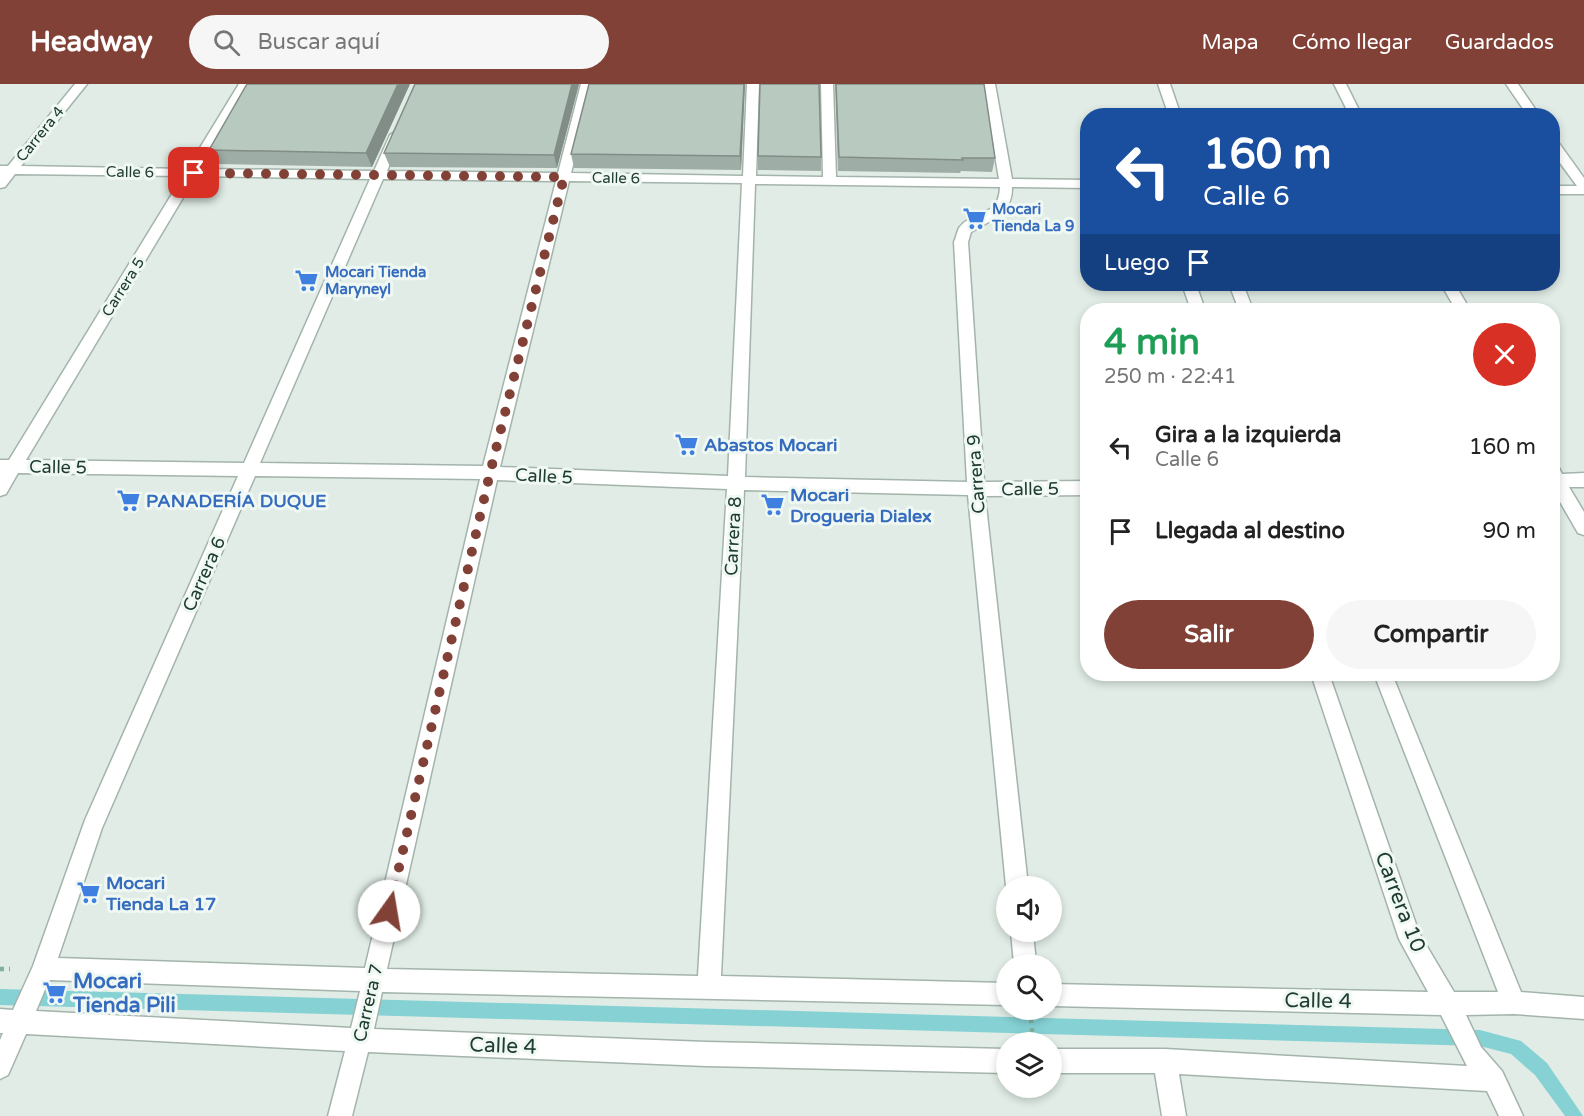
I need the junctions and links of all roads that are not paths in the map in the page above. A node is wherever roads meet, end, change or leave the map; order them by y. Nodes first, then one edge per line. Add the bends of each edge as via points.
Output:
1 (81, 84) edge
2 (245, 84) edge
3 (587, 84) edge
4 (753, 84) edge
5 (827, 84) edge
6 (989, 84) edge
7 (1164, 84) edge
8 (1340, 84) edge
9 (1512, 84) edge
10 (1172, 108) edge
11 (1352, 108) edge
12 (1528, 108) edge
13 (401, 124) edge
14 (1560, 154) edge
15 (6, 170) edge
16 (194, 173) junction
17 (379, 175) junction
18 (564, 177) junction
19 (748, 180) junction
20 (830, 181) junction
21 (1006, 183) junction
22 (0, 184) edge
23 (1080, 184) edge
24 (1584, 189) edge
25 (1560, 190) edge
26 (6, 467) edge
27 (249, 470) junction
28 (490, 473) junction
29 (1560, 478) edge
30 (1584, 480) edge
31 (736, 485) junction
32 (1080, 488) edge
33 (1560, 488) edge
34 (0, 489) edge
35 (976, 491) junction
36 (1584, 528) edge
37 (1322, 681) edge
38 (1386, 681) edge
39 (1016, 876) edge
40 (709, 987) junction
41 (996, 994) edge
42 (1062, 995) edge
43 (369, 999) junction
44 (25, 1002) edge
45 (1514, 1003) junction
46 (1448, 1004) junction
47 (1584, 1008) edge
48 (359, 1040) junction
49 (996, 1061) edge
50 (1062, 1061) edge
51 (1165, 1061) junction
52 (0, 1067) edge
53 (1494, 1079) junction
54 (340, 1116) edge
55 (1174, 1116) edge
56 (1511, 1116) edge

1 - 15 street, Carrera 4
2 - 16 street, Carrera 5
3 - 18 street, Carrera 7
4 - 19 street, Carrera 8
5 - 20 street
6 - 21 street, Carrera 9
7 - 10 street
8 - 11 street
9 - 12 street
13 - 17 street, Carrera 6
14 - 24 street
15 - 16 street, Calle 6
15 - 22 street, Carrera 4
16 - 17 street, Calle 6
16 - 26 street, Carrera 5
17 - 18 street, Calle 6
17 - 27 street, Carrera 6
18 - 19 street, Calle 6
18 - 28 street, Carrera 7
19 - 20 street, Calle 6
19 - 31 street, Carrera 8
20 - 21 street, Calle 6
21 - 23 street, Calle 6
21 - 35 street, Carrera 9 via 1006,198 1000,209 965,230 961,242
24 - 25 street
26 - 27 street, Calle 5
26 - 34 street, Carrera 5
27 - 28 street, Calle 5
27 - 44 street, Carrera 6 via 92,827
28 - 31 street, Calle 5
28 - 43 street, Carrera 7
29 - 30 street
31 - 35 street, Calle 5
31 - 40 street, Carrera 8
32 - 35 street, Calle 5
33 - 36 street
35 - 39 street, Carrera 9
37 - 46 street, Carrera 10 via 1410,939
38 - 45 street
40 - 41 street
40 - 43 street
42 - 46 street, Calle 4
43 - 44 street
43 - 48 street, Carrera 7
44 - 48 street, Calle 4
44 - 52 street, Carrera 6
45 - 46 street, Calle 4
45 - 47 street, Calle 4
46 - 53 street, Carrera 10 via 1473,1055
48 - 49 street, Calle 4
48 - 54 street, Carrera 7
50 - 51 street
51 - 53 street
51 - 55 street
53 - 56 street, Carrera 10

